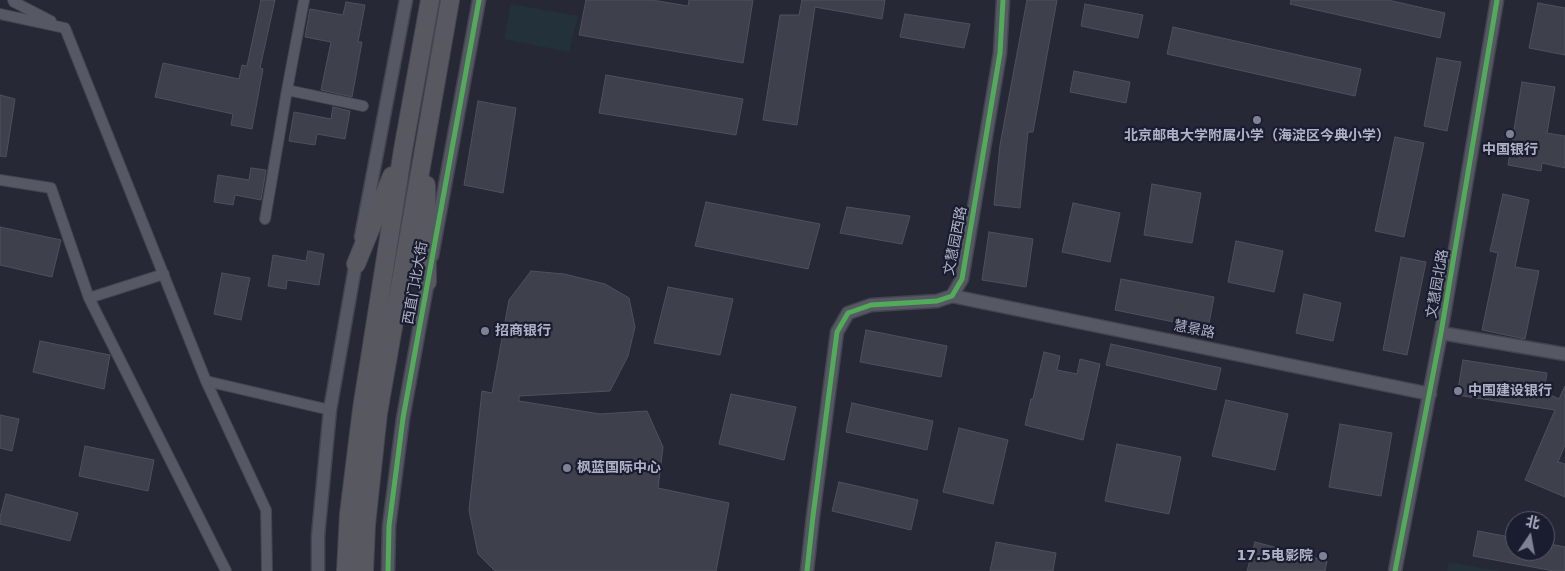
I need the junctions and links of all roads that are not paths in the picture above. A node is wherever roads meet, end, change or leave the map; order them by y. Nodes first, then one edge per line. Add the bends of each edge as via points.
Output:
1 (13, 0) edge
2 (304, 0) edge
3 (406, 0) edge
4 (430, 0) edge
5 (450, 0) edge
6 (479, 0) edge
7 (1002, 0) edge
8 (1497, 0) edge
9 (0, 14) edge
10 (65, 28) junction
11 (287, 90) junction
12 (363, 106) dead end
13 (425, 144) junction
14 (403, 150) junction
15 (0, 180) edge
16 (265, 219) dead end
17 (356, 264) junction
18 (164, 274) junction
19 (428, 282) junction
20 (952, 296) junction
21 (89, 298) junction
22 (1441, 334) junction
23 (1565, 354) edge
24 (206, 381) junction
25 (1430, 394) junction
26 (330, 410) junction
27 (226, 571) edge
28 (267, 571) edge
29 (318, 571) edge
30 (346, 571) edge
31 (364, 571) edge
32 (388, 571) edge
33 (807, 571) edge
34 (1395, 571) edge

1 - 10 street
2 - 11 street
3 - 17 street
4 - 14 highway
5 - 13 highway, 西直门北大街
6 - 19 street, 西直门北大街
7 - 20 street, 文慧园西路 via 1000,53 964,269
8 - 22 street, 文慧园北路
9 - 10 street
10 - 18 street
11 - 12 street
11 - 16 street
13 - 19 highway
13 - 31 highway, 西直门北大街 via 378,413
14 - 17 highway
14 - 30 highway via 362,409 348,514
15 - 21 street via 50,188
17 - 26 street
18 - 21 street
18 - 24 street
19 - 32 street, 西直门北大街 via 403,418 389,526
20 - 25 street, 慧景路
20 - 33 street, 文慧园西路 via 937,301 871,305 848,313 837,332
21 - 27 street
22 - 23 street
22 - 25 street, 文慧园北路
24 - 26 street
24 - 28 street via 266,510
25 - 34 street, 文慧园北路
26 - 29 street via 318,536

